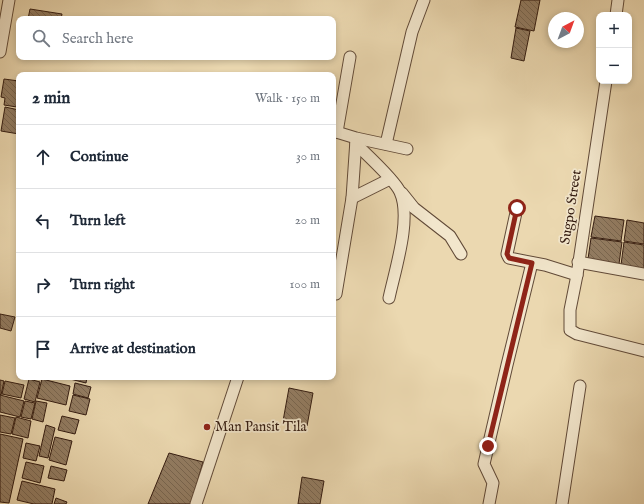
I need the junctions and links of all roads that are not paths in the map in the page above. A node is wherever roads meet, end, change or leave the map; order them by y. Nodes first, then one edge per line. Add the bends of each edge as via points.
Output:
1 (9, 0) edge
2 (424, 0) edge
3 (618, 0) edge
4 (616, 12) edge
5 (0, 52) edge
6 (350, 57) dead end
7 (606, 84) edge
8 (336, 127) edge
9 (336, 132) edge
10 (356, 141) junction
11 (386, 144) junction
12 (407, 149) dead end
13 (390, 179) junction
14 (400, 191) junction
15 (352, 198) junction
16 (517, 208) dead end
17 (461, 254) dead end
18 (578, 262) junction
19 (532, 263) junction
20 (644, 274) edge
21 (577, 275) junction
22 (336, 294) dead end
23 (389, 298) dead end
24 (644, 351) edge
25 (237, 380) edge
26 (580, 386) dead end
27 (196, 504) edge
28 (489, 504) edge
29 (562, 504) edge

1 - 5 street
2 - 11 street via 412,32
3 - 4 street
6 - 8 street
7 - 18 street, Sugpo Street
9 - 10 street
10 - 11 street
10 - 13 street
10 - 15 street
11 - 12 street
13 - 14 street
13 - 15 street
14 - 17 street via 414,208 450,236
14 - 23 street via 405,214 404,228
15 - 22 street
16 - 19 street via 507,254 509,258
18 - 20 street
18 - 21 street, Sugpo Street
19 - 21 street
19 - 28 street via 484,464 492,483
21 - 24 street, Sugpo Street via 570,310 570,330
25 - 27 street
26 - 29 street

